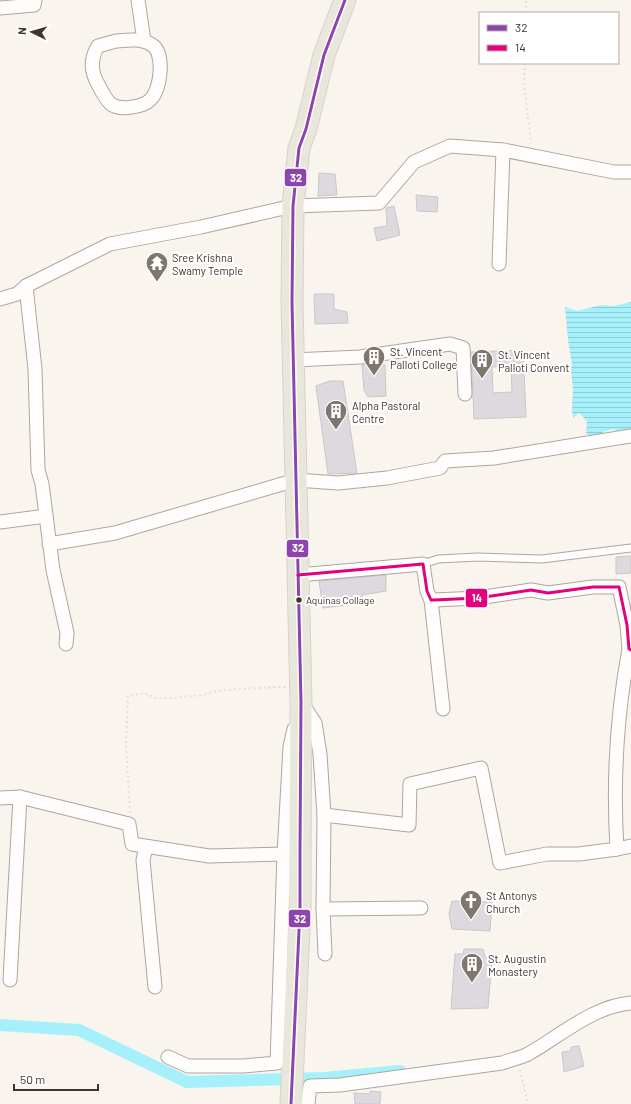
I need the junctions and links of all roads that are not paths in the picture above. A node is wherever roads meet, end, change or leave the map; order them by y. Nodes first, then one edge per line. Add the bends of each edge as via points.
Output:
1 (35, 0) edge
2 (138, 0) edge
3 (345, 0) edge
4 (0, 8) edge
5 (144, 41) junction
6 (503, 150) junction
7 (631, 172) edge
8 (293, 206) junction
9 (499, 264) dead end
10 (26, 286) junction
11 (0, 299) edge
12 (293, 360) junction
13 (465, 394) dead end
14 (631, 436) edge
15 (296, 480) junction
16 (46, 516) junction
17 (0, 522) edge
18 (49, 544) junction
19 (631, 548) edge
20 (423, 564) junction
21 (298, 574) junction
22 (431, 600) junction
23 (66, 644) dead end
24 (630, 649) edge
25 (301, 694) junction
26 (443, 709) dead end
27 (20, 797) junction
28 (0, 798) edge
29 (324, 815) junction
30 (146, 847) junction
31 (627, 847) edge
32 (284, 854) junction
33 (421, 908) dead end
34 (323, 909) junction
35 (326, 954) dead end
36 (10, 980) dead end
37 (155, 987) dead end
38 (631, 1003) edge
39 (168, 1057) dead end
40 (291, 1104) edge
41 (308, 1104) edge

1 - 4 street via 34,4
2 - 5 street
3 - 8 main road via 324,55 299,148
5 - 5 street via 158,50 160,58 160,74 155,92 152,99 143,104 118,108 111,104 96,82 92,68 93,54 98,46 112,42
6 - 7 street via 614,172
6 - 8 street via 450,146 414,162 379,203 319,203
6 - 9 street
8 - 10 street via 110,244
8 - 12 main road
10 - 11 street via 17,294
10 - 16 street via 35,369 36,458
12 - 13 street via 360,357 450,344 463,348
12 - 15 main road
14 - 15 street via 494,458 444,461 440,468 387,478 338,483
15 - 18 street via 115,533
15 - 21 main road
16 - 17 street
16 - 18 street
18 - 23 street via 67,633
19 - 20 lane via 542,559 478,557 438,559
20 - 21 street
20 - 22 street
21 - 25 main road
22 - 24 street via 478,598 531,590 548,593 619,587
22 - 26 street
24 - 31 street via 621,690 616,824
25 - 29 street via 315,723
25 - 32 street via 290,747
25 - 40 main road via 300,909
27 - 28 street
27 - 30 street via 129,824 132,844
27 - 36 street
29 - 31 street via 409,825 410,784 481,768 500,863 547,854 579,854
29 - 34 street
30 - 32 street via 209,856
30 - 37 street via 142,860
32 - 39 street via 277,1063 188,1066
33 - 34 street
34 - 35 street
38 - 41 street via 616,1004 590,1016 526,1055 502,1063 340,1085 310,1086

